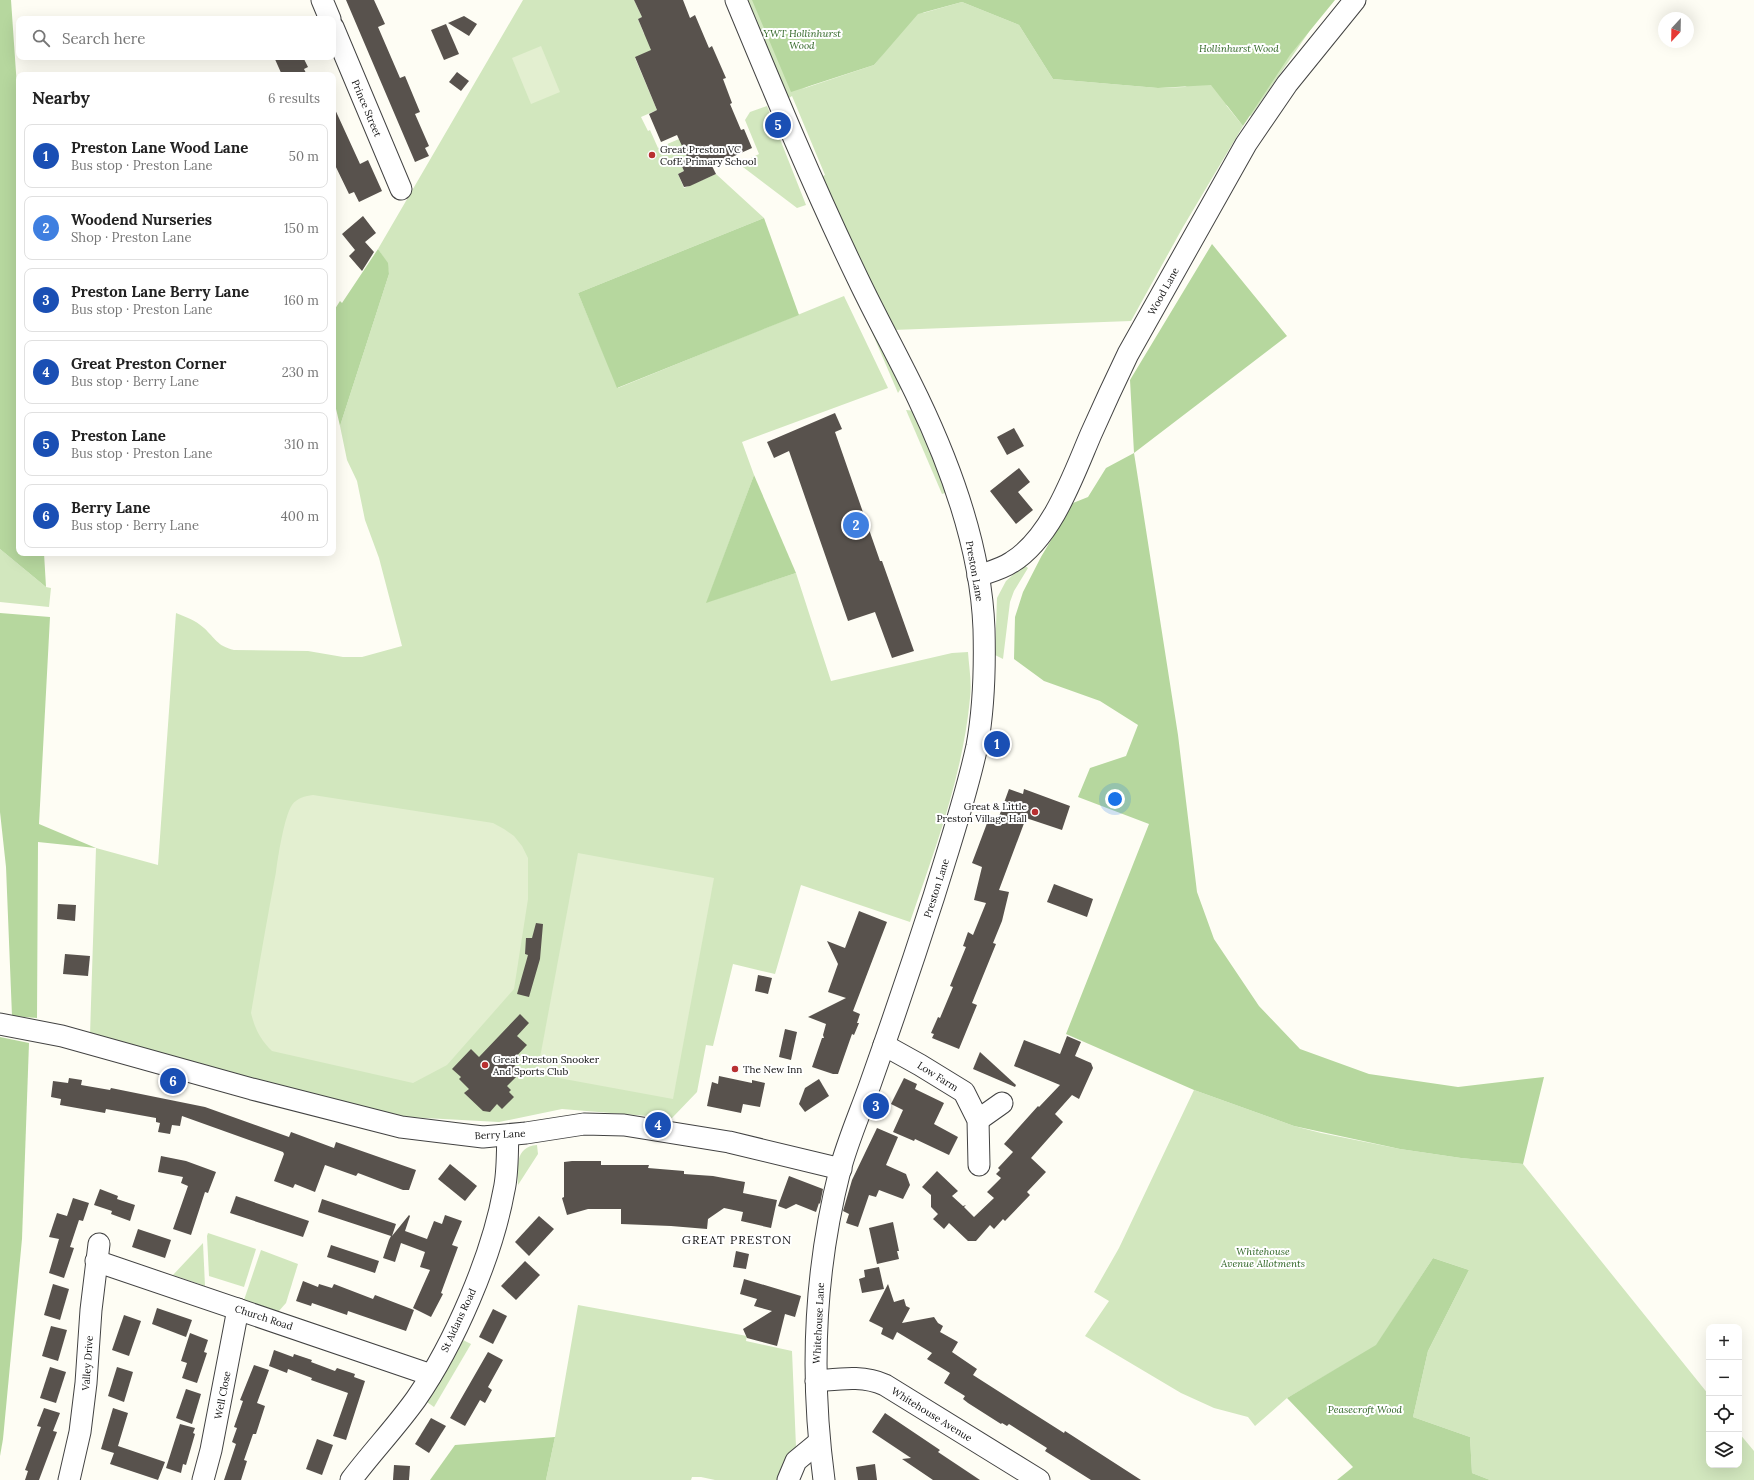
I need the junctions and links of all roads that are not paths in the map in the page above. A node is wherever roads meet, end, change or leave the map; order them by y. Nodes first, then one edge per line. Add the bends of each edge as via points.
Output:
1 (322, 0) edge
2 (736, 0) edge
3 (1355, 0) edge
4 (329, 16) edge
5 (336, 34) edge
6 (401, 189) dead end
7 (978, 576) junction
8 (0, 1024) edge
9 (884, 1045) junction
10 (1002, 1103) dead end
11 (978, 1120) junction
12 (508, 1136) junction
13 (979, 1165) dead end
14 (841, 1168) junction
15 (98, 1252) joint
16 (238, 1309) junction
17 (431, 1375) junction
18 (816, 1381) junction
19 (819, 1442) junction
20 (69, 1480) edge
21 (202, 1480) edge
22 (351, 1480) edge
23 (788, 1480) edge
24 (824, 1480) edge
25 (1039, 1480) edge

1 - 4 street
2 - 7 street, Preston Lane via 838,237 942,450 971,540
3 - 7 street, Wood Lane via 1286,84 1246,144 1128,354 1072,477 1044,530 1012,563
5 - 6 street, Prince Street
7 - 9 street, Preston Lane via 984,626 984,657 981,721 976,748 943,865
8 - 12 street, Berry Lane via 41,1031 401,1127 483,1137
9 - 11 street, Low Farm via 964,1092
9 - 14 street, Preston Lane
10 - 11 street
11 - 13 street, Low Farm
12 - 14 street, Berry Lane via 584,1124 624,1125 729,1142
12 - 17 street, St Aidans Road via 505,1189 488,1250 465,1309
14 - 18 street, Whitehouse Lane via 825,1240 818,1297
15 - 16 street, Church Road
15 - 20 street, Valley Drive via 80,1432
16 - 17 street, Church Road
16 - 21 street, Well Close via 215,1435
17 - 22 street, St Aidans Road via 401,1419
18 - 19 street, Whitehouse Lane
18 - 25 street, Whitehouse Avenue via 866,1378 881,1382
19 - 23 street via 796,1461
19 - 24 street, Whitehouse Lane

